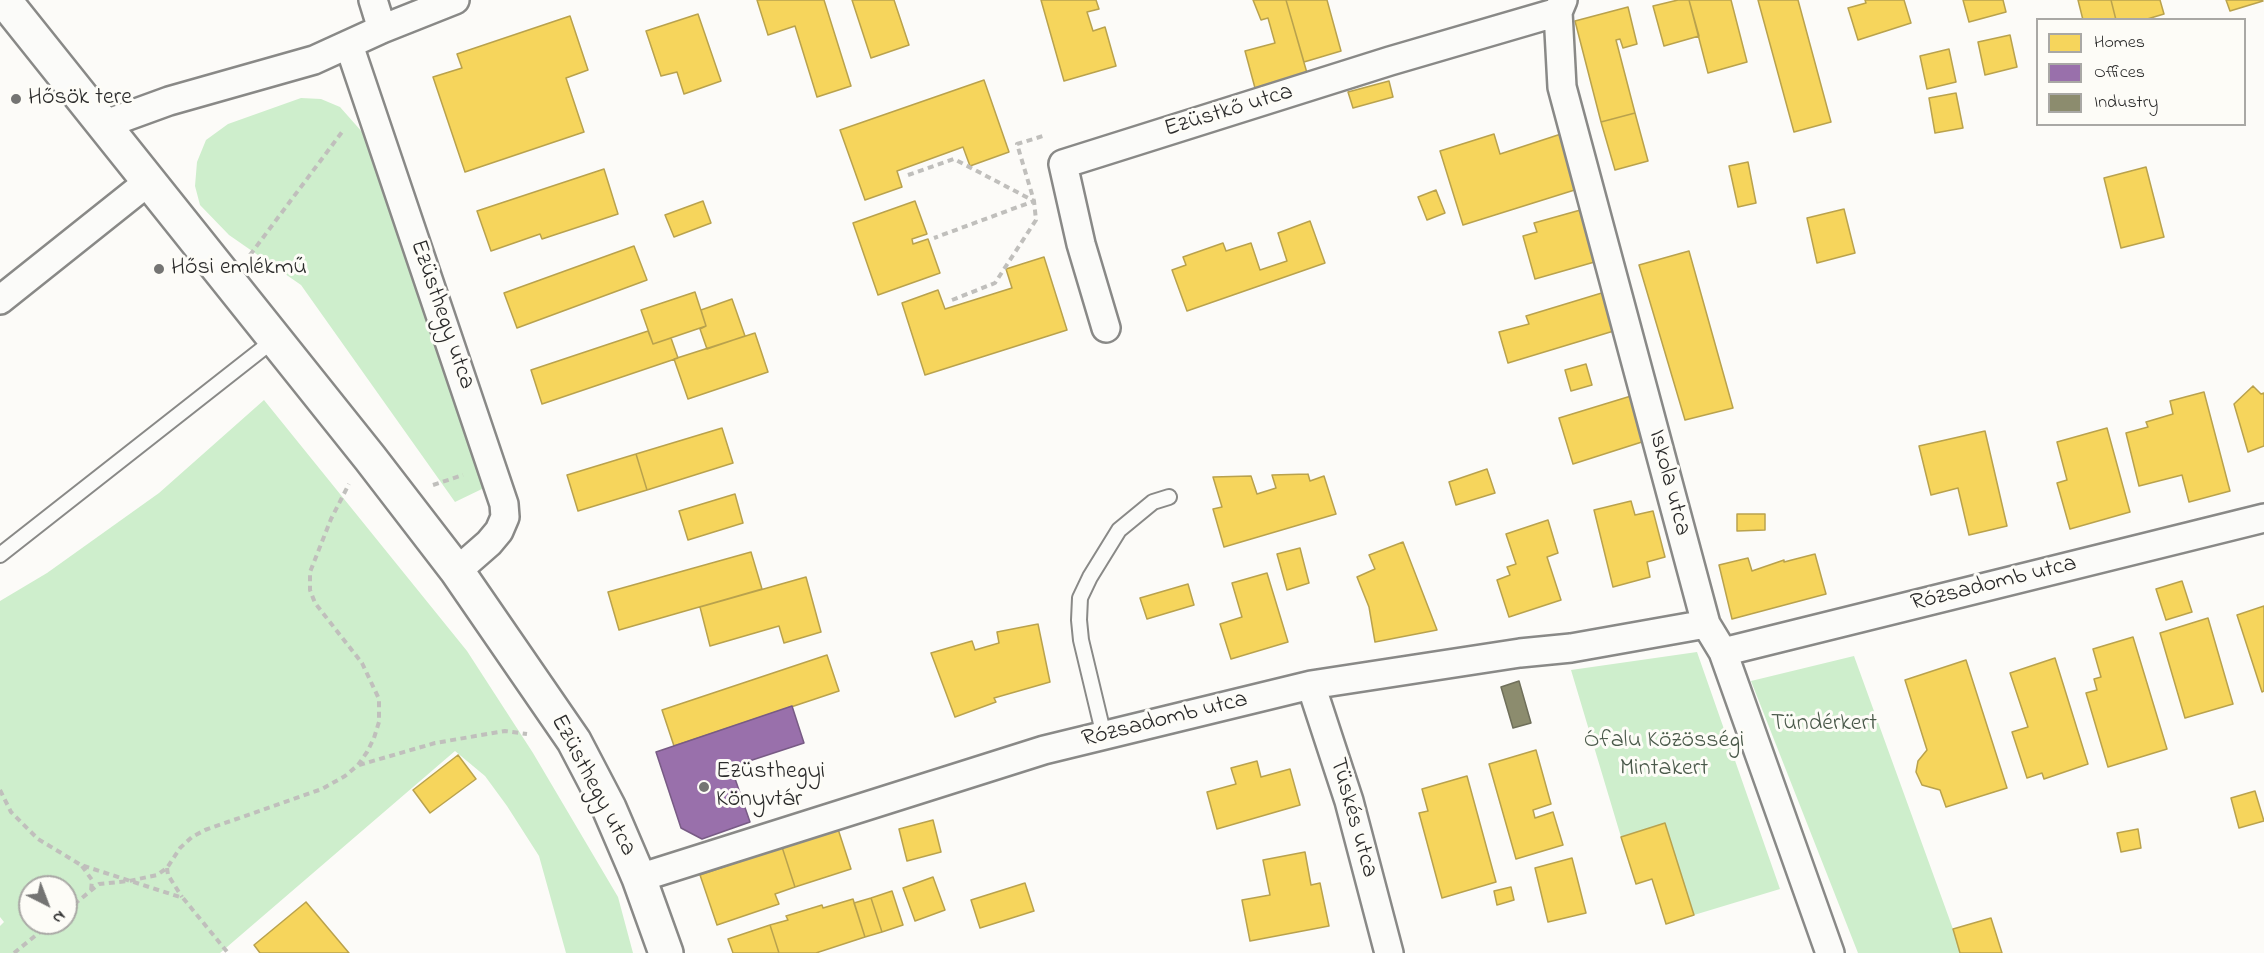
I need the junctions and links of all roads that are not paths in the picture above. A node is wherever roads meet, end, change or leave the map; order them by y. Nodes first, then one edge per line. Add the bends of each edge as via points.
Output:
1 (4, 0) edge
2 (373, 0) edge
3 (455, 0) edge
4 (1560, 6) edge
5 (382, 29) junction
6 (349, 45) junction
7 (103, 125) junction
8 (148, 182) junction
9 (0, 300) edge
10 (1106, 328) dead end
11 (275, 339) junction
12 (1169, 497) dead end
13 (2264, 518) edge
14 (0, 555) edge
15 (457, 571) junction
16 (1706, 624) junction
17 (1723, 652) junction
18 (1311, 685) junction
19 (1104, 736) junction
20 (639, 878) junction
21 (666, 953) edge
22 (1389, 953) edge
23 (1830, 953) edge

1 - 7 street, Ezüsthegy utca
2 - 5 street
3 - 5 street
4 - 10 street, Ezüstkő utca via 1063,164
4 - 16 street, Iskola utca via 1562,87
5 - 6 street
6 - 7 street via 314,60 169,101
6 - 15 street, Ezüsthegy utca via 504,504 505,517 499,531
7 - 8 street, Ezüsthegy utca
8 - 9 street
8 - 11 street, Ezüsthegy utca
11 - 14 lane
11 - 15 street, Ezüsthegy utca
12 - 19 lane via 1153,502 1119,530 1080,598 1081,640
13 - 17 street, Rózsadomb utca
15 - 20 street, Ezüsthegy utca via 574,741
16 - 17 street, Iskola utca
16 - 18 street, Rózsadomb utca via 1571,648
17 - 23 street, Iskola utca
18 - 19 street, Rózsadomb utca
18 - 22 street, Tüskés utca via 1349,801
19 - 20 street, Rózsadomb utca via 1044,750
20 - 21 street, Ezüsthegy utca

